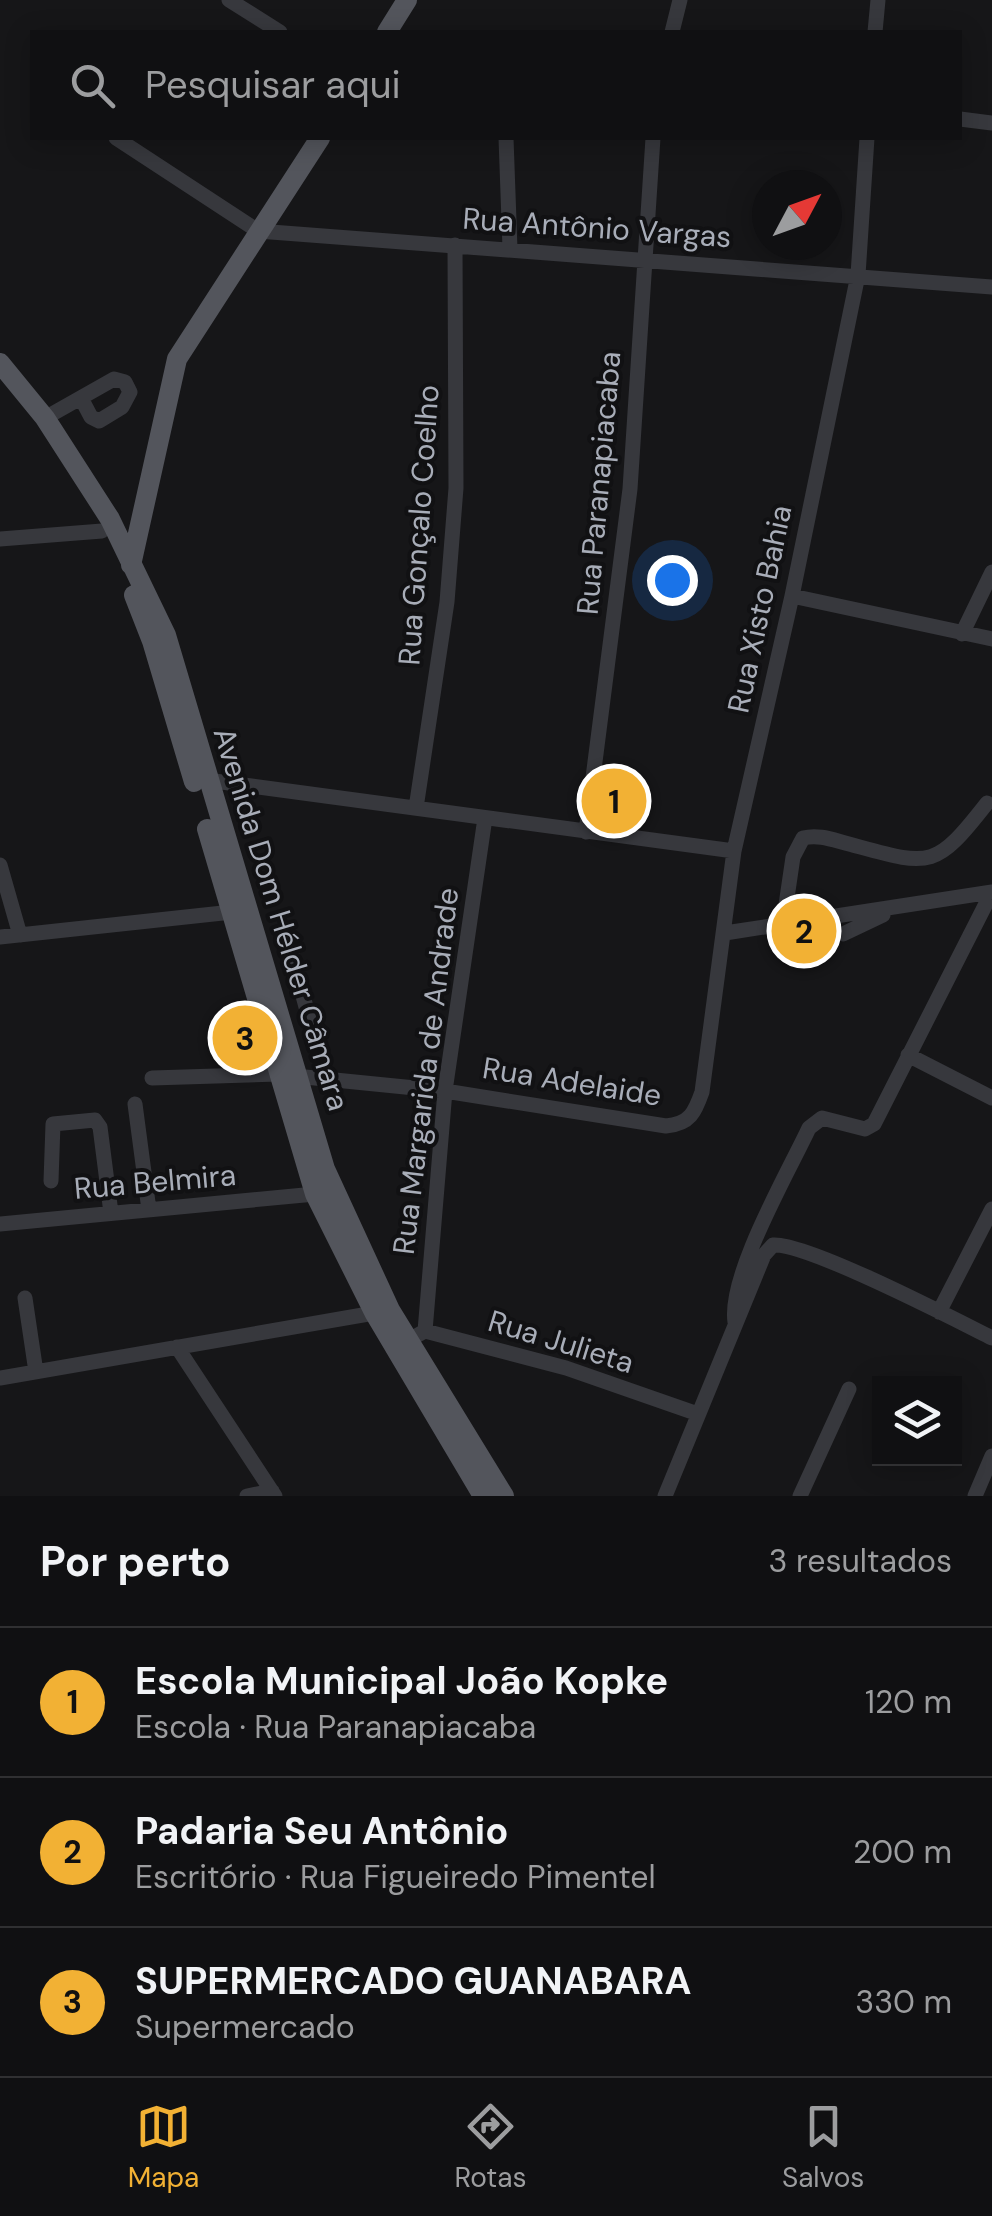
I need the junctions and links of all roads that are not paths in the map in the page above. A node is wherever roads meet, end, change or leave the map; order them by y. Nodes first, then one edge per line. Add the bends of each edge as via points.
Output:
1 (228, 0) edge
2 (407, 0) edge
3 (680, 0) edge
4 (878, 0) edge
5 (277, 30) edge
6 (388, 30) edge
7 (672, 30) edge
8 (875, 30) edge
9 (962, 120) edge
10 (992, 123) edge
11 (119, 140) edge
12 (319, 140) edge
13 (506, 140) edge
14 (654, 140) edge
15 (867, 140) edge
16 (258, 232) junction
17 (455, 245) junction
18 (510, 249) junction
19 (646, 259) junction
20 (858, 275) junction
21 (992, 287) edge
22 (0, 363) edge
23 (0, 383) edge
24 (81, 398) dead end
25 (46, 418) junction
26 (142, 507) junction
27 (106, 525) junction
28 (0, 540) edge
29 (132, 560) junction
30 (992, 572) edge
31 (128, 582) junction
32 (792, 596) junction
33 (962, 634) junction
34 (992, 639) edge
35 (207, 780) junction
36 (986, 803) dead end
37 (416, 808) junction
38 (486, 818) junction
39 (586, 832) junction
40 (734, 851) junction
41 (0, 865) edge
42 (992, 892) edge
43 (900, 907) junction
44 (232, 912) junction
45 (783, 924) junction
46 (724, 932) junction
47 (20, 934) junction
48 (844, 934) dead end
49 (0, 936) edge
50 (288, 940) dead end
51 (304, 1004) junction
52 (276, 1012) junction
53 (908, 1055) junction
54 (320, 1059) dead end
55 (287, 1076) junction
56 (152, 1078) dead end
57 (445, 1091) junction
58 (702, 1092) joint
59 (992, 1098) edge
60 (135, 1104) dead end
61 (51, 1180) dead end
62 (316, 1194) junction
63 (992, 1209) edge
64 (149, 1210) junction
65 (111, 1213) junction
66 (0, 1224) edge
67 (25, 1298) dead end
68 (383, 1311) junction
69 (939, 1312) junction
70 (735, 1322) junction
71 (417, 1335) junction
72 (992, 1338) edge
73 (177, 1348) junction
74 (36, 1372) junction
75 (0, 1378) edge
76 (848, 1389) dead end
77 (698, 1414) junction
78 (992, 1456) edge
79 (274, 1494) edge
80 (247, 1496) edge
81 (483, 1496) edge
82 (504, 1496) edge
83 (665, 1496) edge
84 (800, 1496) edge
85 (976, 1496) edge

1 - 5 street
2 - 6 main road
3 - 7 street
4 - 8 street
9 - 10 street
11 - 16 street
12 - 16 main road
13 - 18 street
14 - 19 street, Rua Paranapiacaba
15 - 20 street, Rua Xisto Bahia
16 - 17 street, Rua Antônio Vargas
16 - 26 main road via 177,359
17 - 18 street, Rua Antônio Vargas
17 - 37 street, Rua Gonçalo Coelho via 456,488
18 - 19 street, Rua Antônio Vargas
19 - 20 street, Rua Antônio Vargas
19 - 39 street, Rua Paranapiacaba via 630,489
20 - 21 street, Rua Antônio Vargas
20 - 32 street, Rua Xisto Bahia
22 - 25 main road, Avenida Dom Hélder Câmara
23 - 27 main road, Avenida Dom Hélder Câmara
24 - 25 street
25 - 27 main road, Avenida Dom Hélder Câmara
26 - 27 main road
26 - 29 main road
27 - 28 street
27 - 29 main road, Avenida Dom Hélder Câmara
27 - 31 main road, Avenida Dom Hélder Câmara
29 - 31 main road
29 - 35 main road, Avenida Dom Hélder Câmara via 166,635
30 - 33 street
31 - 44 main road, Avenida Dom Hélder Câmara via 152,641
32 - 33 street
32 - 40 street, Rua Xisto Bahia
33 - 34 street
35 - 37 street
35 - 52 main road, Avenida Dom Hélder Câmara
36 - 45 street via 951,848 933,859 803,838 795,847
37 - 38 street
38 - 39 street
38 - 57 street, Rua Margarida de Andrade
39 - 40 street
40 - 46 street, Rua Xisto Bahia
41 - 47 street
42 - 43 street
42 - 53 street
43 - 45 street
43 - 48 street
44 - 47 street
44 - 55 main road, Avenida Dom Hélder Câmara
45 - 46 street
46 - 58 street, Rua Xisto Bahia
47 - 49 street
50 - 51 street
51 - 52 street
51 - 54 street
52 - 55 main road, Avenida Dom Hélder Câmara
53 - 59 street
53 - 70 street via 865,1129 832,1118 817,1119 809,1128 743,1271
55 - 56 street, Rua Adelaide
55 - 57 street, Rua Adelaide
55 - 62 main road, Avenida Dom Hélder Câmara
55 - 68 main road, Avenida Dom Hélder Câmara
57 - 58 street, Rua Adelaide via 666,1126 694,1114
57 - 71 street, Rua Margarida de Andrade
60 - 64 street
61 - 65 street via 53,1124 95,1120
62 - 64 street, Rua Belmira
62 - 68 main road, Avenida Dom Hélder Câmara
63 - 69 street
64 - 65 street, Rua Belmira
65 - 66 street, Rua Belmira
67 - 74 street
68 - 71 main road, Avenida Dom Hélder Câmara
68 - 73 street
68 - 81 main road, Avenida Dom Hélder Câmara
69 - 70 street via 786,1244 764,1255
69 - 72 street
70 - 77 street
71 - 77 street, Rua Julieta via 566,1368
71 - 82 main road, Avenida Dom Hélder Câmara
73 - 74 street
73 - 79 street
74 - 75 street
76 - 84 street
77 - 83 street
78 - 85 street
79 - 80 street

